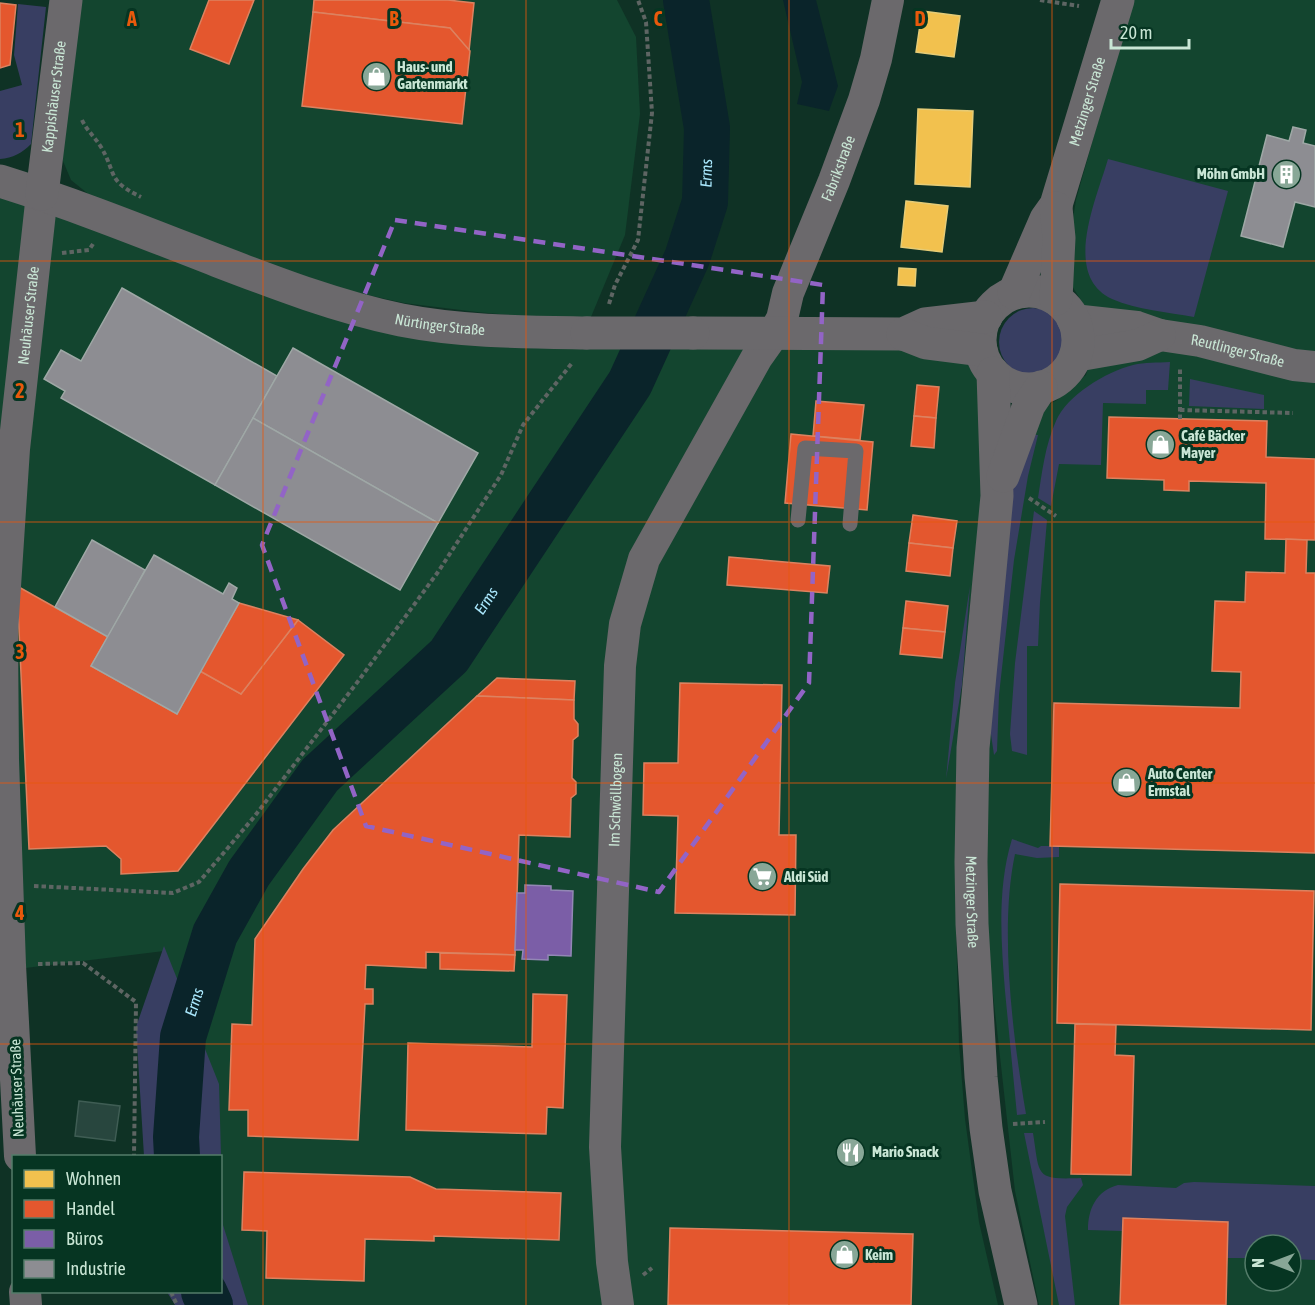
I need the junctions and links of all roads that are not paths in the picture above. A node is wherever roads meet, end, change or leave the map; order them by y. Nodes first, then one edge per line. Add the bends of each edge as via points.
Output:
1 (66, 0) edge
2 (888, 0) edge
3 (1118, 0) edge
4 (0, 181) edge
5 (42, 194) junction
6 (1056, 205) junction
7 (1014, 293) junction
8 (1064, 309) junction
9 (986, 317) junction
10 (774, 333) junction
11 (903, 334) junction
12 (1160, 334) junction
13 (1075, 356) junction
14 (987, 361) junction
15 (1315, 367) edge
16 (1041, 387) junction
17 (997, 496) junction
18 (798, 520) dead end
19 (850, 524) dead end
20 (20, 1155) edge
21 (618, 1305) edge
22 (1021, 1305) edge

1 - 5 street, Kappishäuser Straße
2 - 10 street, Fabrikstraße via 864,100
3 - 6 street, Metzinger Straße
4 - 5 street, Nürtinger Straße
5 - 10 street, Nürtinger Straße, bridge via 278,284 416,322 589,336
5 - 20 street, Neuhäuser Straße via 21,377 4,597 2,691
6 - 7 street, Metzinger Straße
6 - 8 street, Metzinger Straße
7 - 8 street via 1035,291
7 - 9 street, Metzinger Straße via 998,302
8 - 12 street, Reutlinger Straße via 1096,324 1137,327
8 - 13 street, Metzinger Straße via 1078,338
9 - 11 street, Nürtinger Straße via 925,324
9 - 14 street, Metzinger Straße via 981,329
10 - 11 street, Nürtinger Straße
10 - 21 street, Im Schwöllbogen via 644,559 625,624 605,1147
11 - 14 street, Nürtinger Straße
12 - 13 street via 1138,345
12 - 15 street, Reutlinger Straße
13 - 16 street, Metzinger Straße via 1065,372
14 - 16 street via 1012,386
14 - 17 street, Metzinger Straße
16 - 17 street, Metzinger Straße via 1029,405
17 - 22 street, Metzinger Straße via 973,748 972,924 986,1128 995,1191
18 - 19 lane via 805,448 856,451

